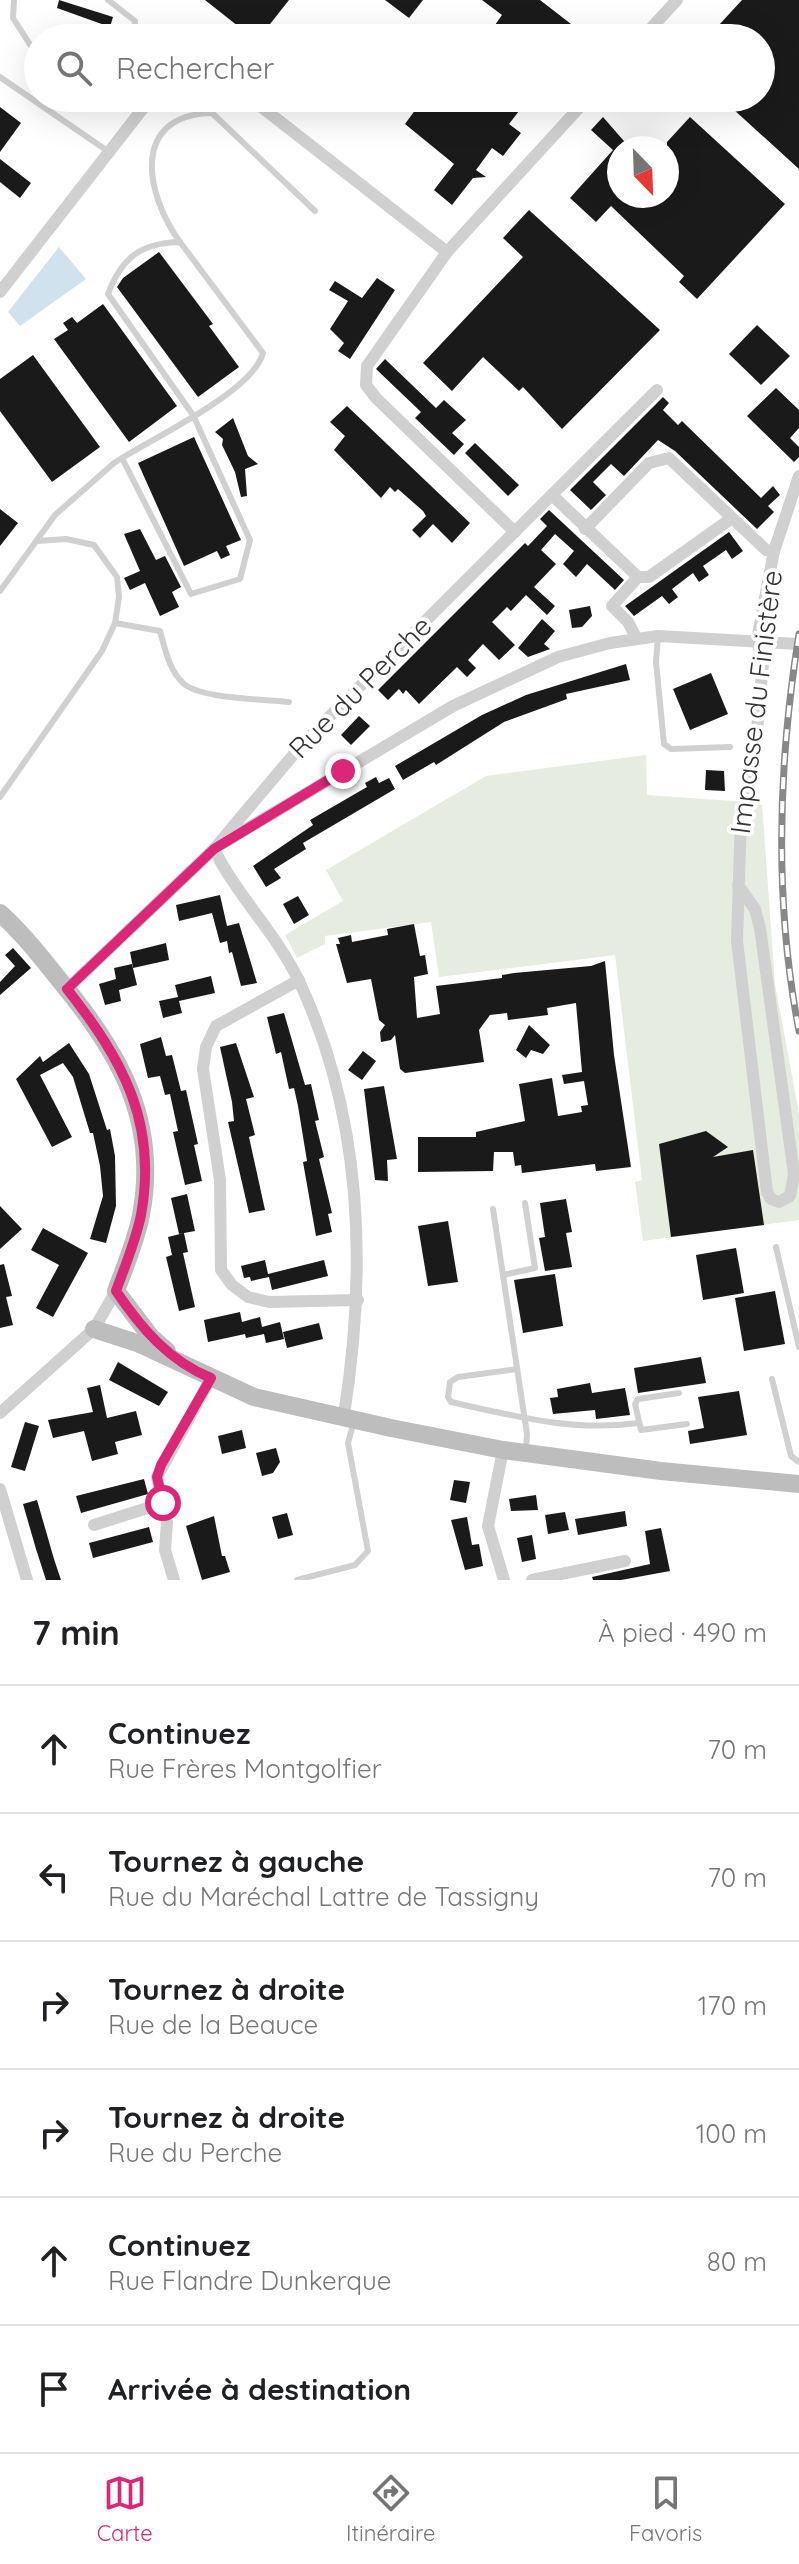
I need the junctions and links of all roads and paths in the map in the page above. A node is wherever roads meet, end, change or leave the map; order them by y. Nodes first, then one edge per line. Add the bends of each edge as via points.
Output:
1 (14, 0) edge
2 (108, 0) edge
3 (677, 0) edge
4 (135, 24) edge
5 (655, 24) edge
6 (24, 35) edge
7 (0, 77) edge
8 (24, 94) edge
9 (51, 112) edge
10 (140, 112) edge
11 (268, 112) edge
12 (575, 112) edge
13 (109, 152) junction
14 (315, 211) dead end
15 (180, 242) junction
16 (447, 252) junction
17 (0, 292) edge
18 (657, 390) dead end
19 (193, 415) junction
20 (122, 458) junction
21 (799, 476) edge
22 (552, 495) junction
23 (732, 518) junction
24 (585, 529) junction
25 (515, 532) junction
26 (36, 541) junction
27 (774, 551) junction
28 (638, 577) junction
29 (0, 591) edge
30 (115, 623) junction
31 (658, 636) junction
32 (637, 639) junction
33 (757, 640) junction
34 (798, 644) edge
35 (289, 702) dead end
36 (730, 747) dead end
37 (0, 797) edge
38 (214, 849) junction
39 (738, 885) junction
40 (3, 923) edge
41 (299, 980) junction
42 (67, 989) junction
43 (525, 1203) dead end
44 (493, 1209) dead end
45 (776, 1247) dead end
46 (503, 1275) junction
47 (116, 1291) junction
48 (358, 1300) junction
49 (94, 1329) junction
50 (799, 1347) edge
51 (187, 1368) junction
52 (517, 1369) junction
53 (211, 1378) junction
54 (772, 1379) dead end
55 (679, 1393) dead end
56 (0, 1413) edge
57 (349, 1416) junction
58 (525, 1418) junction
59 (638, 1423) junction
60 (687, 1424) dead end
61 (503, 1450) junction
62 (525, 1453) junction
63 (799, 1462) edge
64 (799, 1484) edge
65 (0, 1489) edge
66 (163, 1503) junction
67 (94, 1525) dead end
68 (625, 1561) dead end
69 (27, 1580) edge
70 (174, 1580) edge
71 (297, 1580) edge
72 (504, 1580) edge
73 (532, 1580) edge

1 - 6 lane via 13,18
2 - 4 lane
3 - 5 street
7 - 8 lane
9 - 13 lane
10 - 13 street
11 - 16 street
12 - 16 street
13 - 17 street
14 - 15 lane via 212,113 191,114 158,137 152,153 151,179
15 - 19 lane via 263,353 259,366
15 - 19 lane via 157,242 136,250 117,270 108,294
16 - 25 street via 367,366 366,385
18 - 22 street, Rue du Perche
19 - 20 lane
19 - 20 lane via 250,540 240,579 191,594
20 - 26 lane via 55,515
21 - 27 street, Impasse du Finistère
22 - 24 street
22 - 25 street, Rue du Perche
23 - 24 street via 669,458 659,457
23 - 27 street via 766,550
23 - 28 street via 649,577
24 - 28 street
25 - 38 street, Rue du Perche via 305,741
26 - 29 lane
26 - 30 lane via 66,539 94,545 117,577
27 - 33 street, Impasse du Finistère
28 - 32 street via 612,606
30 - 35 lane via 160,631 169,662 194,689
30 - 37 lane via 102,651
31 - 32 street
31 - 33 street
31 - 36 lane via 664,744 671,749
32 - 38 street via 558,657 501,681
33 - 34 street
33 - 39 street, Impasse du Finistère via 763,663 756,742 741,817
38 - 41 street
38 - 42 street, Rue du Perche
39 - 39 street, Impasse du Finistère via 741,1002 767,1192 779,1202 790,1196 794,1174 760,928 755,909
40 - 42 street
41 - 48 street via 334,1073 351,1152
41 - 48 street via 216,1026 206,1047 203,1069 220,1180 221,1270 248,1297 269,1302
42 - 47 street via 124,1071 142,1128 141,1216
43 - 46 lane via 535,1268
44 - 46 lane
45 - 50 lane
46 - 52 lane
47 - 49 street
47 - 51 street via 151,1337
48 - 57 street
49 - 51 street
49 - 56 street
51 - 53 street
52 - 58 lane
52 - 58 lane via 458,1377 447,1390 451,1402
53 - 57 street via 254,1397
53 - 66 street via 161,1465 157,1477
54 - 63 lane via 791,1456
55 - 59 lane via 638,1399
57 - 61 street
57 - 71 lane via 348,1443 368,1551 355,1565
58 - 59 lane via 597,1428
58 - 62 lane
59 - 60 lane via 641,1430
61 - 62 street
61 - 72 street via 488,1526
62 - 64 street
65 - 69 street
66 - 67 street
66 - 70 street via 165,1550
68 - 73 street

